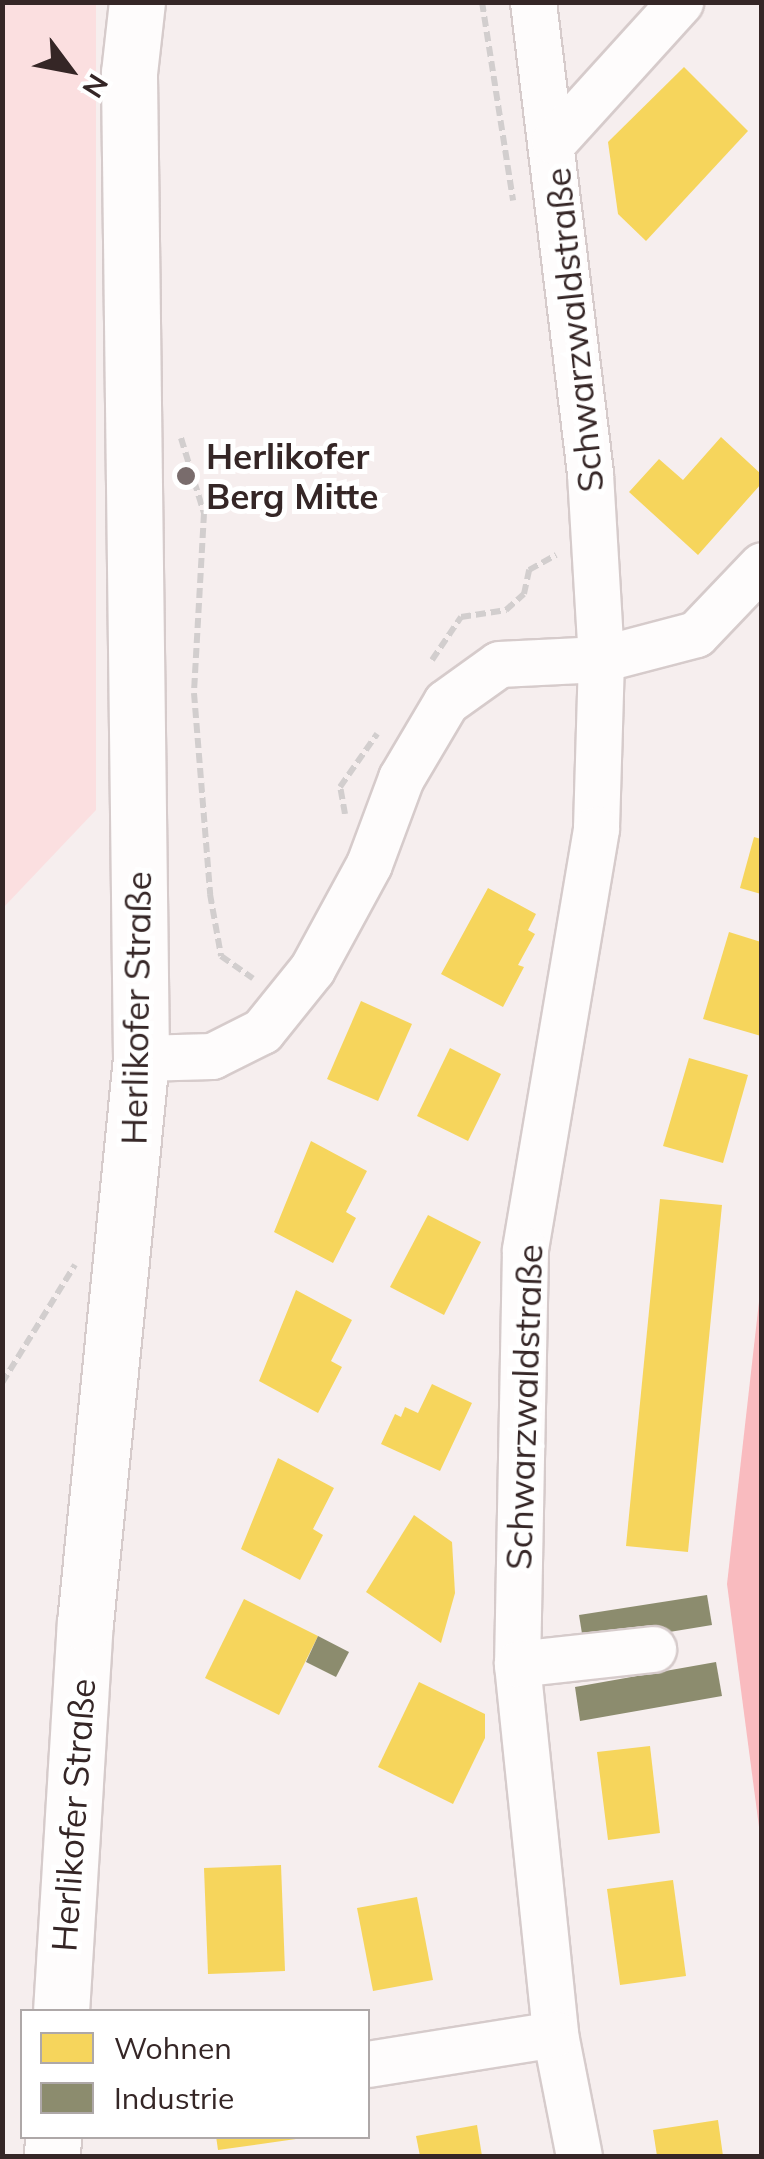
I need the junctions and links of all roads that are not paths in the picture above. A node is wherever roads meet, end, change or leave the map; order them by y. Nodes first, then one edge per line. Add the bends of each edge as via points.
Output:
1 (137, 2) edge
2 (532, 2) edge
3 (680, 2) edge
4 (554, 140) junction
5 (762, 566) edge
6 (601, 660) junction
7 (141, 1058) junction
8 (654, 1649) dead end
9 (518, 1664) junction
10 (61, 2009) edge
11 (555, 2034) junction
12 (370, 2064) edge
13 (579, 2156) edge

1 - 7 main road, Herlikofer Straße via 129,73
2 - 4 street, Schwarzwaldstraße
3 - 4 street
4 - 6 street, Schwarzwaldstraße via 590,474
5 - 6 street via 696,634
6 - 7 street via 499,664 446,702 401,778 369,864 312,969 262,1031 212,1056
6 - 9 street, Schwarzwaldstraße via 596,829 525,1250
7 - 10 main road, Herlikofer Straße via 84,1623
8 - 9 street
9 - 11 street, Schwarzwaldstraße
11 - 12 street
11 - 13 street, Schwarzwaldstraße

